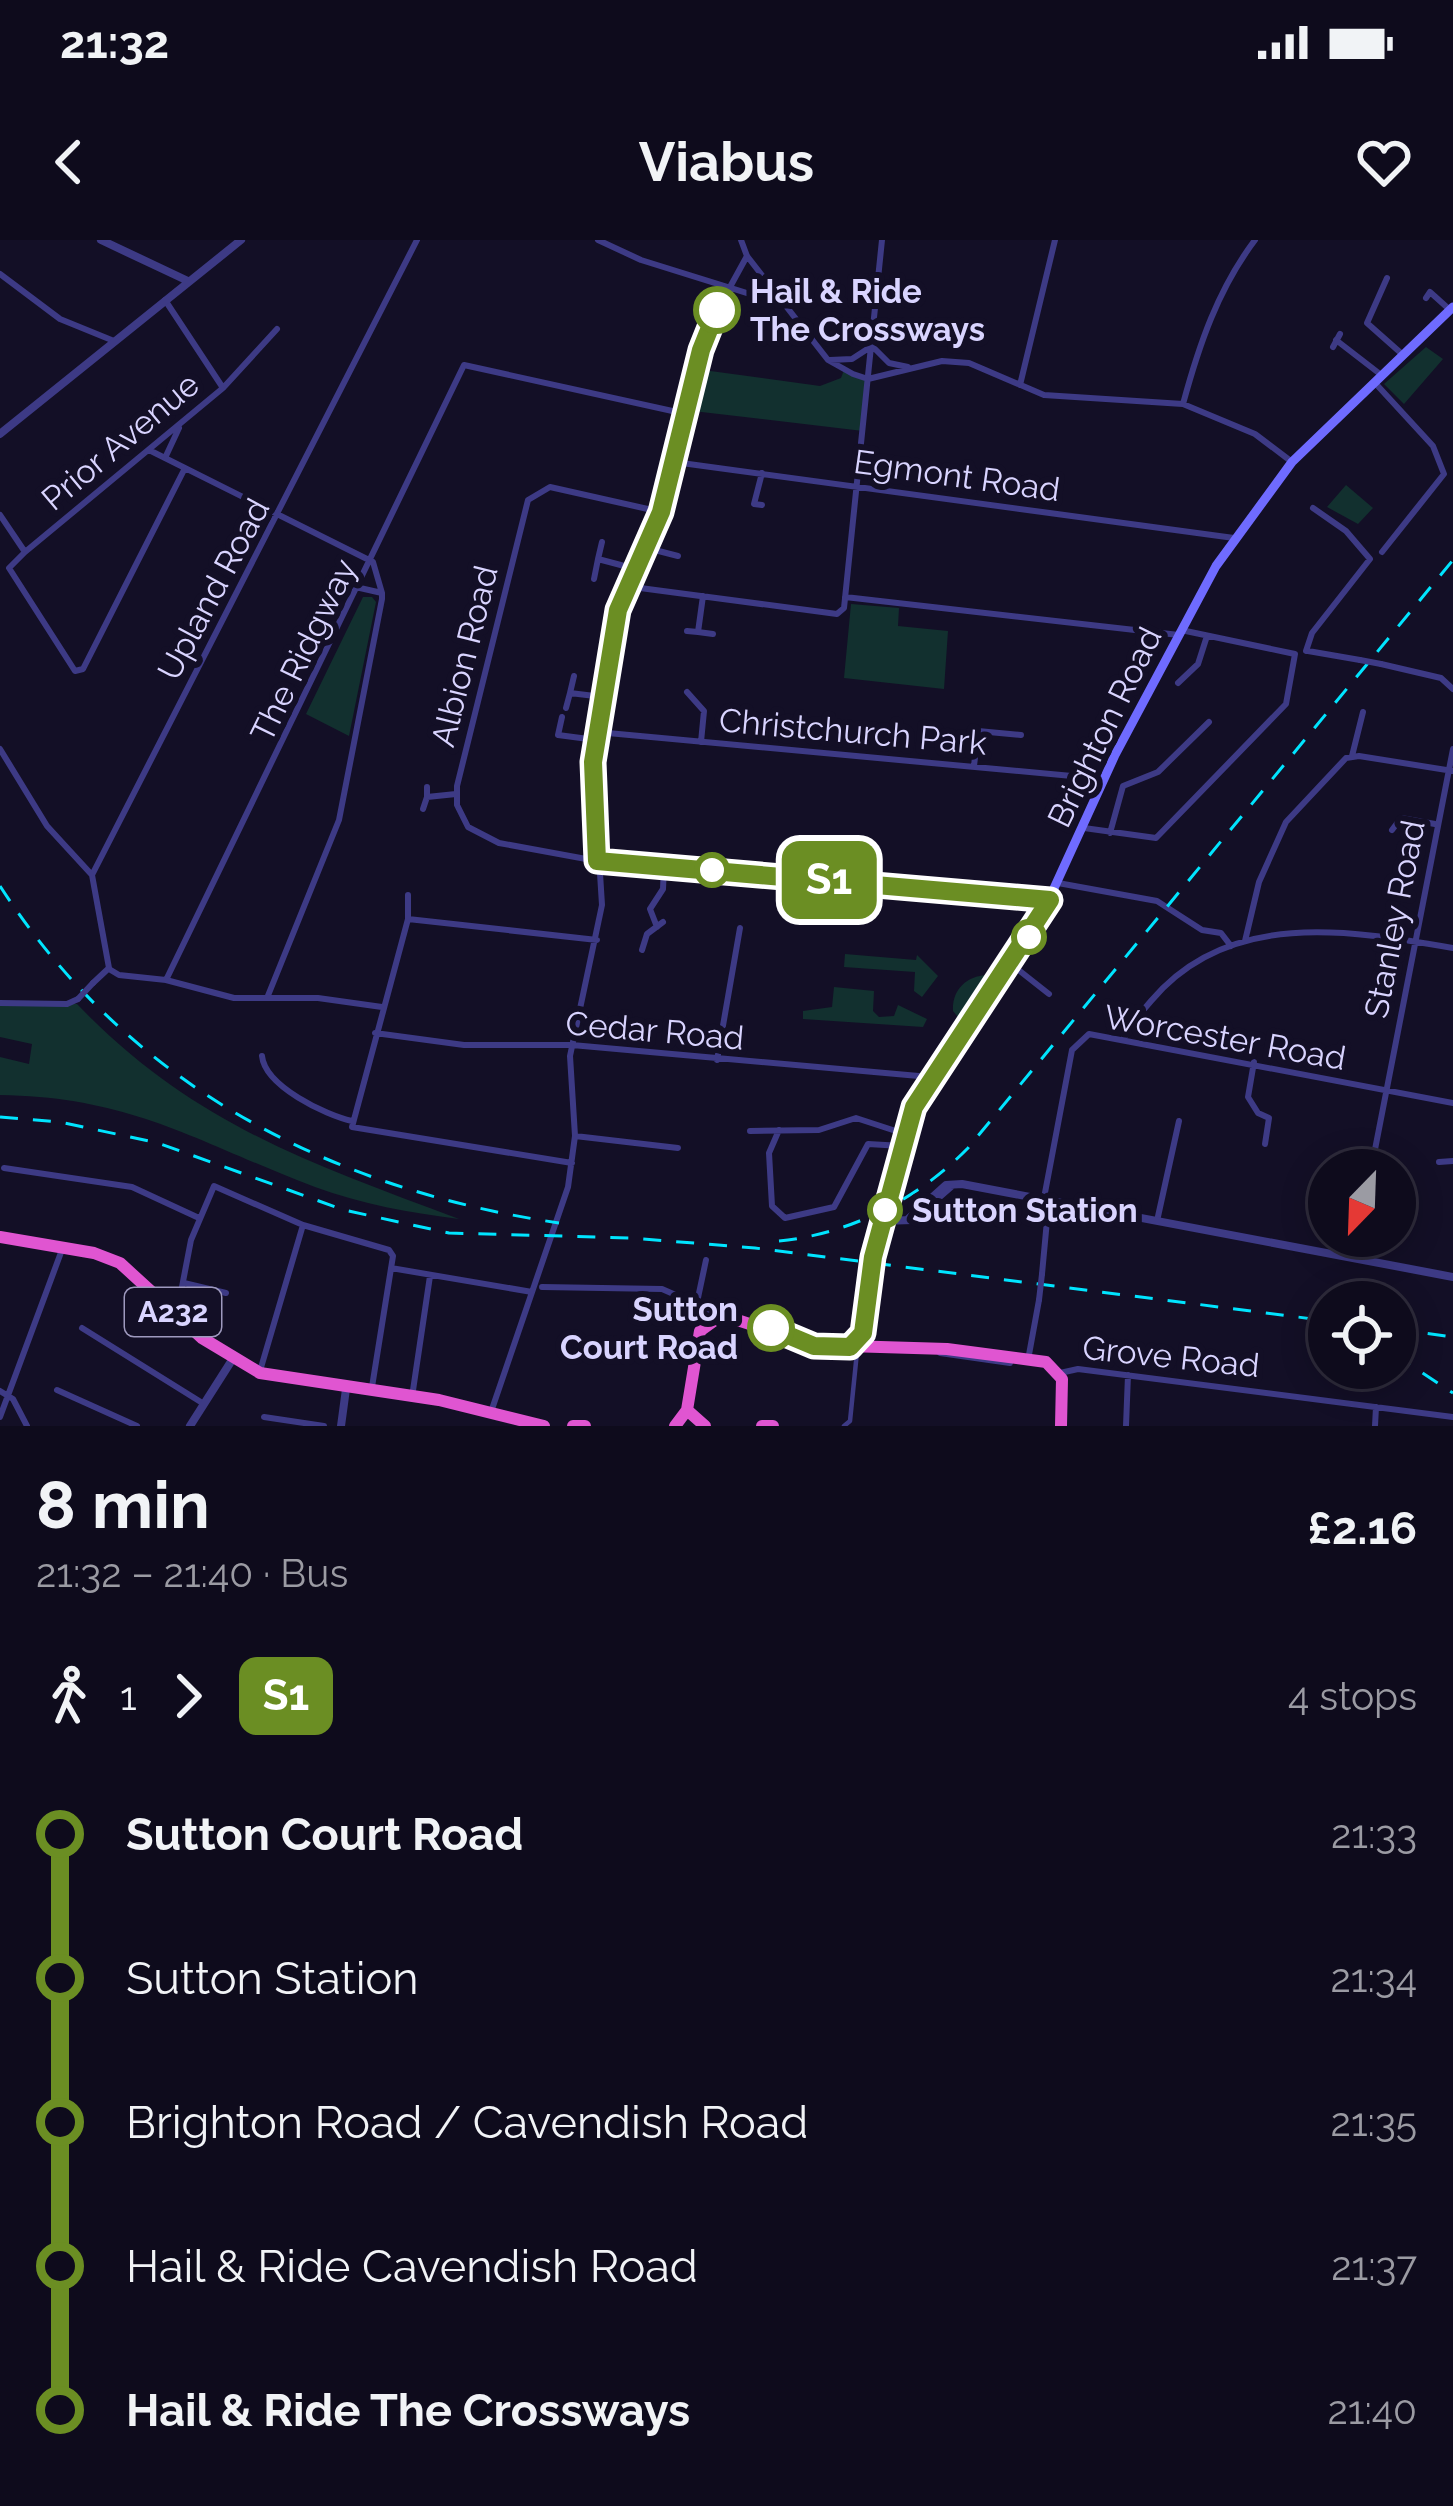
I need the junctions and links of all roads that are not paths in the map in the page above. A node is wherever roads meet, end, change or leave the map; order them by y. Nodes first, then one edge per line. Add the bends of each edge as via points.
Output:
1 (101, 240) edge
2 (242, 240) edge
3 (417, 240) edge
4 (598, 240) edge
5 (741, 240) edge
6 (882, 240) edge
7 (1055, 240) edge
8 (1255, 240) edge
9 (747, 256) junction
10 (0, 274) edge
11 (1387, 278) dead end
12 (188, 281) junction
13 (730, 286) junction
14 (1426, 298) dead end
15 (165, 300) junction
16 (785, 305) junction
17 (1451, 309) edge
18 (277, 329) dead end
19 (1336, 340) dead end
20 (114, 341) junction
21 (872, 346) junction
22 (1402, 354) junction
23 (828, 360) junction
24 (911, 368) junction
25 (1377, 378) junction
26 (868, 379) junction
27 (1020, 385) junction
28 (223, 388) junction
29 (1183, 404) junction
30 (686, 414) junction
31 (180, 425) junction
32 (0, 434) edge
33 (149, 450) junction
34 (165, 458) junction
35 (674, 462) junction
36 (1292, 463) junction
37 (185, 468) junction
38 (762, 473) junction
39 (857, 486) junction
40 (1312, 508) dead end
41 (661, 512) junction
42 (753, 514) dead end
43 (0, 515) edge
44 (279, 515) junction
45 (1234, 538) junction
46 (602, 542) dead end
47 (643, 547) junction
48 (25, 552) junction
49 (1382, 552) dead end
50 (678, 556) dead end
51 (598, 559) junction
52 (373, 562) junction
53 (632, 568) junction
54 (594, 579) dead end
55 (625, 586) junction
56 (360, 588) junction
57 (382, 593) junction
58 (703, 596) junction
59 (845, 597) junction
60 (687, 631) dead end
61 (698, 632) junction
62 (1180, 633) junction
63 (713, 634) dead end
64 (1207, 636) junction
65 (1310, 651) junction
66 (1295, 654) junction
67 (574, 676) dead end
68 (1178, 683) dead end
69 (1453, 689) edge
70 (687, 692) dead end
71 (570, 693) junction
72 (603, 697) junction
73 (566, 708) dead end
74 (1364, 712) dead end
75 (562, 718) dead end
76 (1209, 722) dead end
77 (1021, 735) dead end
78 (597, 736) junction
79 (701, 742) junction
80 (0, 748) edge
81 (1453, 748) edge
82 (1352, 756) junction
83 (974, 766) junction
84 (1450, 771) edge
85 (1104, 779) junction
86 (428, 787) dead end
87 (456, 794) junction
88 (427, 797) junction
89 (423, 808) dead end
90 (1436, 825) junction
91 (1084, 828) junction
92 (1393, 830) dead end
93 (1110, 833) junction
94 (597, 861) junction
95 (664, 866) junction
96 (92, 875) junction
97 (1058, 883) junction
98 (408, 895) dead end
99 (1050, 900) junction
100 (408, 919) junction
101 (740, 928) dead end
102 (596, 940) junction
103 (1245, 941) junction
104 (1414, 941) junction
105 (1231, 946) junction
106 (1453, 948) edge
107 (642, 950) dead end
108 (1011, 964) junction
109 (109, 968) junction
110 (166, 980) junction
111 (1049, 994) dead end
112 (267, 998) junction
113 (0, 1003) edge
114 (382, 1007) junction
115 (375, 1033) junction
116 (1124, 1038) junction
117 (572, 1045) junction
118 (262, 1056) dead end
119 (716, 1060) junction
120 (1253, 1062) junction
121 (930, 1077) junction
122 (1386, 1090) junction
123 (1453, 1103) edge
124 (1179, 1120) dead end
125 (354, 1121) junction
126 (750, 1130) dead end
127 (779, 1130) junction
128 (905, 1134) junction
129 (575, 1136) junction
130 (1265, 1144) dead end
131 (902, 1146) junction
132 (678, 1148) dead end
133 (1375, 1149) edge
134 (1453, 1161) edge
135 (1439, 1162) dead end
136 (572, 1163) junction
137 (4, 1168) dead end
138 (1047, 1199) junction
139 (883, 1217) junction
140 (199, 1218) junction
141 (1157, 1221) junction
142 (303, 1225) junction
143 (0, 1237) edge
144 (63, 1247) junction
145 (1354, 1259) joint
146 (706, 1260) dead end
147 (391, 1268) junction
148 (430, 1276) junction
149 (1453, 1277) edge
150 (184, 1283) junction
151 (542, 1287) dead end
152 (532, 1292) junction
153 (166, 1305) junction
154 (217, 1306) dead end
155 (694, 1306) junction
156 (722, 1315) junction
157 (82, 1328) dead end
158 (700, 1331) junction
159 (863, 1333) junction
160 (880, 1344) junction
161 (850, 1347) junction
162 (232, 1360) junction
163 (1031, 1363) junction
164 (260, 1373) junction
165 (1060, 1373) junction
166 (1128, 1375) junction
167 (346, 1389) junction
168 (57, 1390) dead end
169 (371, 1392) junction
170 (4, 1393) edge
171 (412, 1397) junction
172 (204, 1404) junction
173 (1376, 1408) junction
174 (687, 1410) junction
175 (490, 1413) junction
176 (0, 1417) edge
177 (264, 1417) dead end
178 (1453, 1417) edge
179 (27, 1426) edge
180 (136, 1426) edge
181 (190, 1426) edge
182 (324, 1426) edge
183 (341, 1426) edge
184 (544, 1426) edge
185 (573, 1426) edge
186 (585, 1426) edge
187 (674, 1426) edge
188 (705, 1426) edge
189 (762, 1426) edge
190 (773, 1426) edge
191 (844, 1426) edge
192 (1061, 1426) edge
193 (1126, 1426) edge
194 (1375, 1426) edge

1 - 12 street
2 - 12 street
3 - 44 street, Upland Road
4 - 13 street
5 - 9 street
6 - 21 street
7 - 27 street
8 - 29 street via 1200,343
9 - 13 street
9 - 16 street
10 - 20 street via 61,319
11 - 22 street via 1366,323
12 - 15 street
13 - 16 street
13 - 30 street via 707,328
14 - 17 street via 1430,292
15 - 20 street
15 - 28 street, Prior Avenue
16 - 23 street
17 - 22 main road, Brighton Road
18 - 28 street
19 - 25 street
20 - 32 street
21 - 23 street via 852,359
21 - 24 street
21 - 26 street
22 - 25 main road, Brighton Road
23 - 26 street
24 - 26 street
24 - 27 street via 969,363
25 - 36 main road, Brighton Road
25 - 49 street via 1425,436 1444,474
26 - 39 street
27 - 29 street via 1080,400
28 - 31 street, Prior Avenue
29 - 36 street via 1255,434
30 - 35 street
30 - 52 street, The Ridgway via 464,365
31 - 33 street, Prior Avenue
31 - 34 street
33 - 34 street
33 - 48 street, Prior Avenue
34 - 37 street
35 - 38 street, Egmont Road
35 - 41 street
36 - 45 main road, Brighton Road
37 - 44 street
37 - 48 street via 82,670 75,671 8,568
38 - 39 street, Egmont Road
38 - 42 street
39 - 45 street, Egmont Road
39 - 59 street
40 - 65 street via 1370,559 1312,633
41 - 47 street
41 - 87 street, Albion Road via 550,488 528,500
43 - 48 street
44 - 52 street
44 - 96 street, Upland Road
45 - 62 main road, Brighton Road
46 - 51 street
47 - 50 street
47 - 53 street
51 - 53 street
51 - 54 street
52 - 56 street, The Ridgway
52 - 57 street
53 - 55 street
55 - 58 street
55 - 72 street
56 - 57 street
56 - 110 street, The Ridgway
57 - 112 street via 339,820
58 - 59 street via 837,614
58 - 61 street
59 - 62 street
60 - 61 street
61 - 63 street
62 - 64 street
62 - 85 main road, Brighton Road
64 - 66 street
64 - 68 street via 1198,664
65 - 66 street
65 - 69 street, bridge via 1442,678
66 - 93 street via 1286,704 1221,774 1150,840
67 - 71 street
70 - 79 street via 704,711
71 - 72 street
71 - 73 street
72 - 78 street
74 - 82 street
75 - 78 street, Christchurch Park via 558,738
76 - 93 street via 1156,773 1123,786
77 - 83 street via 977,727
78 - 79 street, Christchurch Park
78 - 94 street
79 - 83 street, Christchurch Park
80 - 96 street via 47,826
81 - 84 street, Stanley Road
82 - 84 street
82 - 103 street via 1286,822
83 - 85 street, Christchurch Park
84 - 90 street, Stanley Road
85 - 91 main road, Brighton Road
86 - 88 street
87 - 88 street
87 - 94 street, Albion Road via 460,816 482,837
88 - 89 street
90 - 92 street via 1401,818
90 - 104 street, Stanley Road
91 - 93 street
91 - 97 main road, Brighton Road
94 - 95 street, Albion Road
94 - 102 street
95 - 99 street, Albion Road
95 - 107 street via 650,909 660,924
96 - 109 street
97 - 99 main road, Brighton Road
97 - 105 street via 1164,904
98 - 100 street
99 - 108 main road, Brighton Road
100 - 102 street
100 - 114 street
101 - 119 street
102 - 117 street
103 - 104 street via 1319,929
103 - 105 street
104 - 106 street
104 - 122 street, Stanley Road
105 - 116 street via 1178,972
108 - 111 street
108 - 121 main road, Brighton Road
109 - 110 street
109 - 113 street, bridge via 67,1004
110 - 112 street
112 - 114 street
114 - 115 street
115 - 117 street, Cedar Road via 464,1045
115 - 125 street
116 - 120 street, Worcester Road
116 - 138 street, Worcester Road via 1092,1034 1072,1048
117 - 119 street, Cedar Road
117 - 129 street
118 - 125 street via 270,1076 324,1112
119 - 121 street, Cedar Road
120 - 122 street, Worcester Road
120 - 130 street via 1248,1097 1269,1118
121 - 128 main road, Brighton Road
122 - 123 street, Worcester Road
122 - 133 street, Stanley Road
124 - 141 street
125 - 136 street via 356,1131
126 - 127 street
127 - 128 street via 860,1118
127 - 131 street via 769,1153 772,1206 785,1219 834,1208 868,1144
128 - 131 main road, Brighton Road
129 - 132 street
129 - 136 street
131 - 139 main road, Brighton Road, bridge
134 - 135 street
136 - 152 street
137 - 140 street via 132,1187
138 - 139 street via 951,1186 907,1220
138 - 141 street
138 - 163 street, Worcester Road, bridge
139 - 159 main road, Brighton Road, bridge
140 - 142 street via 214,1186
140 - 150 street
141 - 145 street
142 - 147 street via 389,1250
142 - 164 street
143 - 144 highway, A232
144 - 153 highway, A232 via 120,1263
144 - 170 street
145 - 149 street
146 - 155 street
147 - 148 street
147 - 169 street
148 - 152 street
148 - 171 street
150 - 153 street
150 - 154 street via 223,1292
151 - 155 street via 662,1289
152 - 175 street
153 - 162 highway, A232
155 - 156 street
155 - 158 street
156 - 158 highway
156 - 161 highway via 814,1346
157 - 172 street
158 - 174 highway
159 - 160 main road
159 - 161 main road
160 - 161 highway, Grove Road
160 - 163 highway, Grove Road
161 - 191 street via 860,1358
162 - 164 highway, A232
162 - 172 street
163 - 165 highway, Grove Road
164 - 167 highway, A232
165 - 166 street, Grove Road
165 - 192 highway
166 - 173 street, Grove Road
166 - 193 street
167 - 169 highway, A232
167 - 183 street
168 - 180 street
169 - 171 highway, A232
170 - 176 street
170 - 179 street
171 - 175 highway, A232
172 - 181 street
173 - 178 street, Grove Road
173 - 194 street
174 - 187 highway
174 - 188 highway
175 - 184 highway, A232
177 - 182 street
185 - 186 highway
189 - 190 highway

